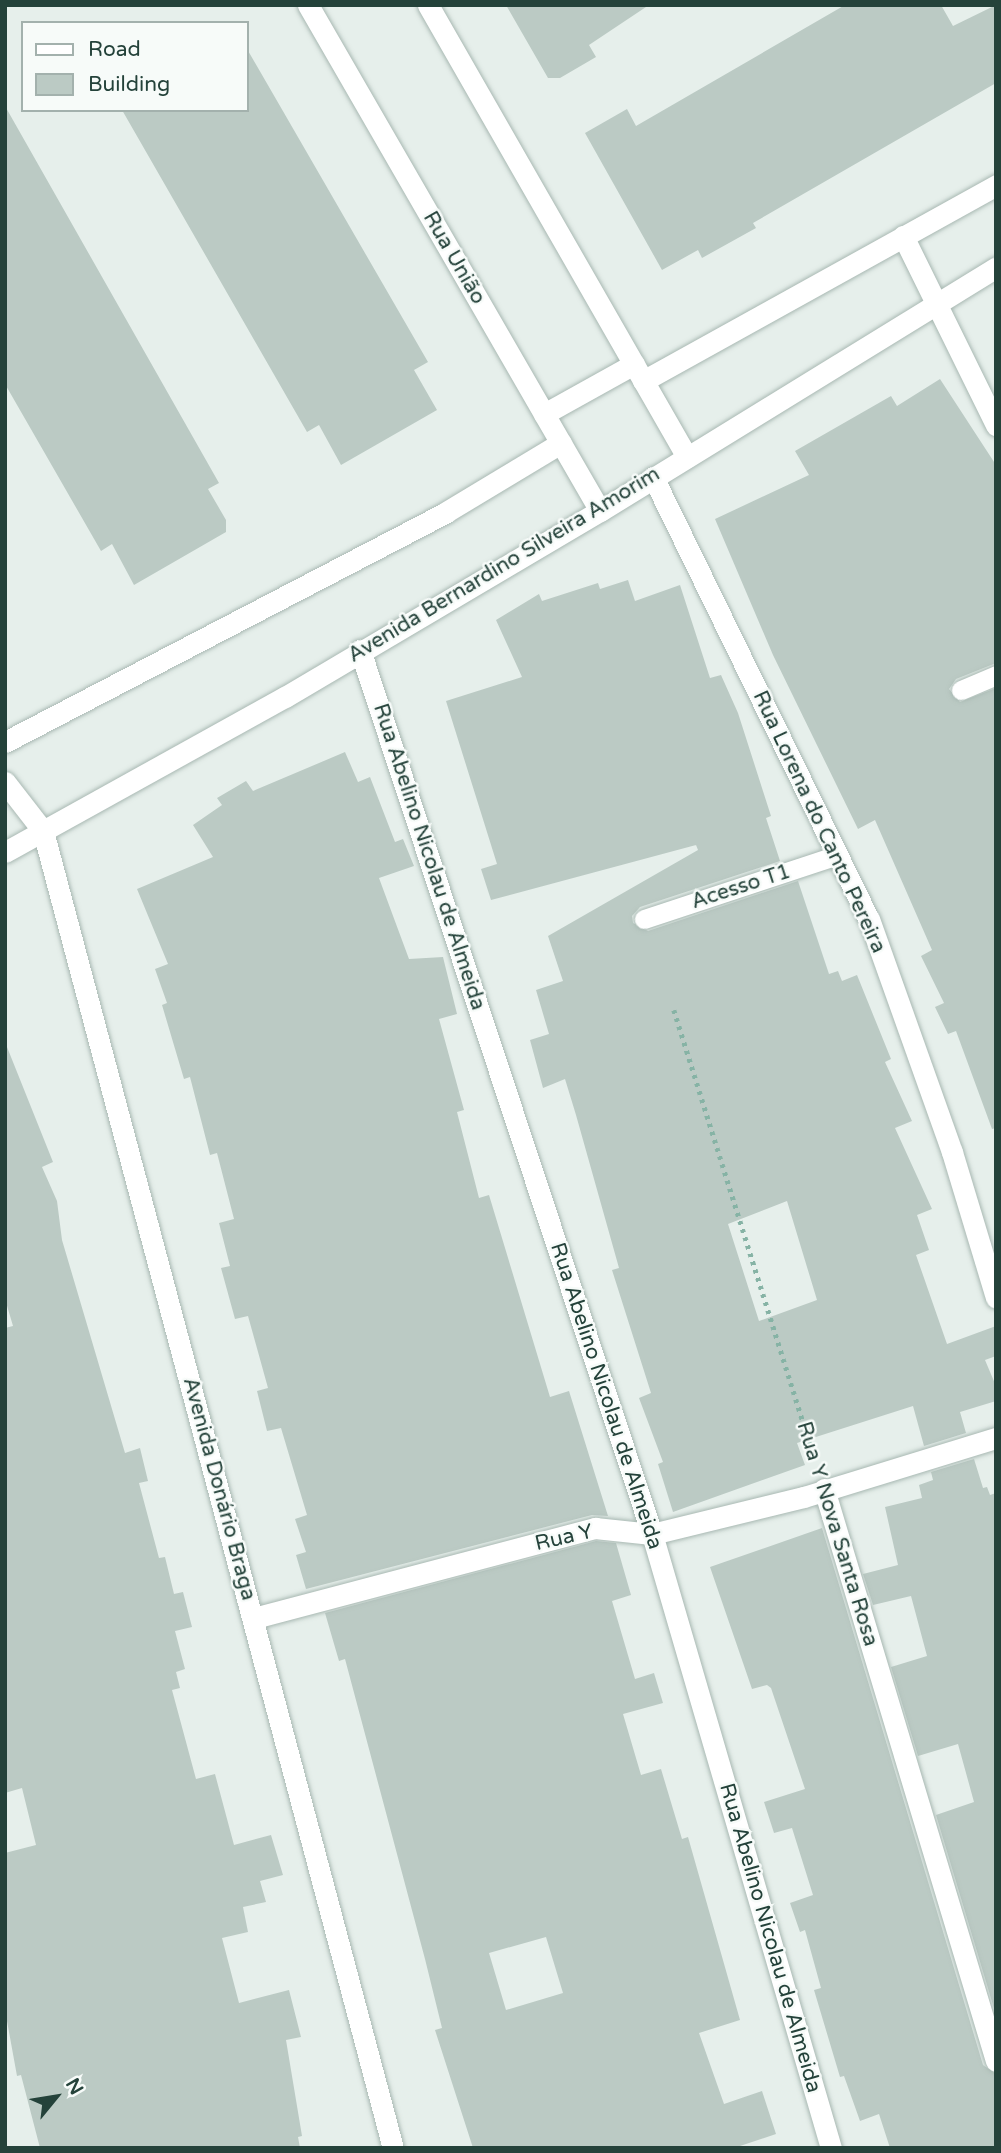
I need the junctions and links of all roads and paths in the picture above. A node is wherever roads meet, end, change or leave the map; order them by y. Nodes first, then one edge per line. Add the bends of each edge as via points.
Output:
1 (308, 5) edge
2 (428, 5) edge
3 (996, 185) edge
4 (903, 236) junction
5 (996, 267) edge
6 (937, 302) junction
7 (639, 373) junction
8 (544, 414) junction
9 (996, 425) edge
10 (561, 443) junction
11 (687, 457) junction
12 (653, 477) junction
13 (600, 511) junction
14 (360, 650) junction
15 (996, 675) edge
16 (961, 690) dead end
17 (5, 742) edge
18 (5, 782) edge
19 (43, 831) junction
20 (5, 852) edge
21 (838, 855) junction
22 (643, 919) dead end
23 (674, 1010) dead end
24 (996, 1298) edge
25 (996, 1438) edge
26 (824, 1489) junction
27 (652, 1535) junction
28 (254, 1618) junction
29 (996, 2061) edge
30 (393, 2148) edge
31 (831, 2148) edge

1 - 8 street, Rua União
2 - 7 street
3 - 4 street
4 - 6 street
4 - 7 street
5 - 6 street, Avenida Bernardino Silveira Amorim
6 - 9 street
6 - 11 street, Avenida Bernardino Silveira Amorim
7 - 8 street
7 - 11 street
8 - 10 street, Rua União
10 - 13 street, Rua União
10 - 17 street via 446,512
11 - 12 street, Avenida Bernardino Silveira Amorim
12 - 13 street, Avenida Bernardino Silveira Amorim
12 - 21 street, Rua Lorena do Canto Pereira
13 - 14 street, Avenida Bernardino Silveira Amorim
14 - 19 street, Avenida Bernardino Silveira Amorim via 285,697
14 - 27 street, Rua Abelino Nicolau de Almeida
15 - 16 lane
18 - 19 street
19 - 20 street, Avenida Bernardino Silveira Amorim
19 - 28 street, Avenida Donário Braga
21 - 22 lane, Acesso T1
21 - 24 street, Rua Lorena do Canto Pereira via 869,919 952,1152
23 - 26 path, Rua Y Nova Santa Rosa
25 - 26 street, Rua Y
26 - 27 street, Rua Y
26 - 29 street, Rua Y Nova Santa Rosa
27 - 28 street, Rua Y via 594,1528
27 - 31 street, Rua Abelino Nicolau de Almeida
28 - 30 street, Avenida Donário Braga

